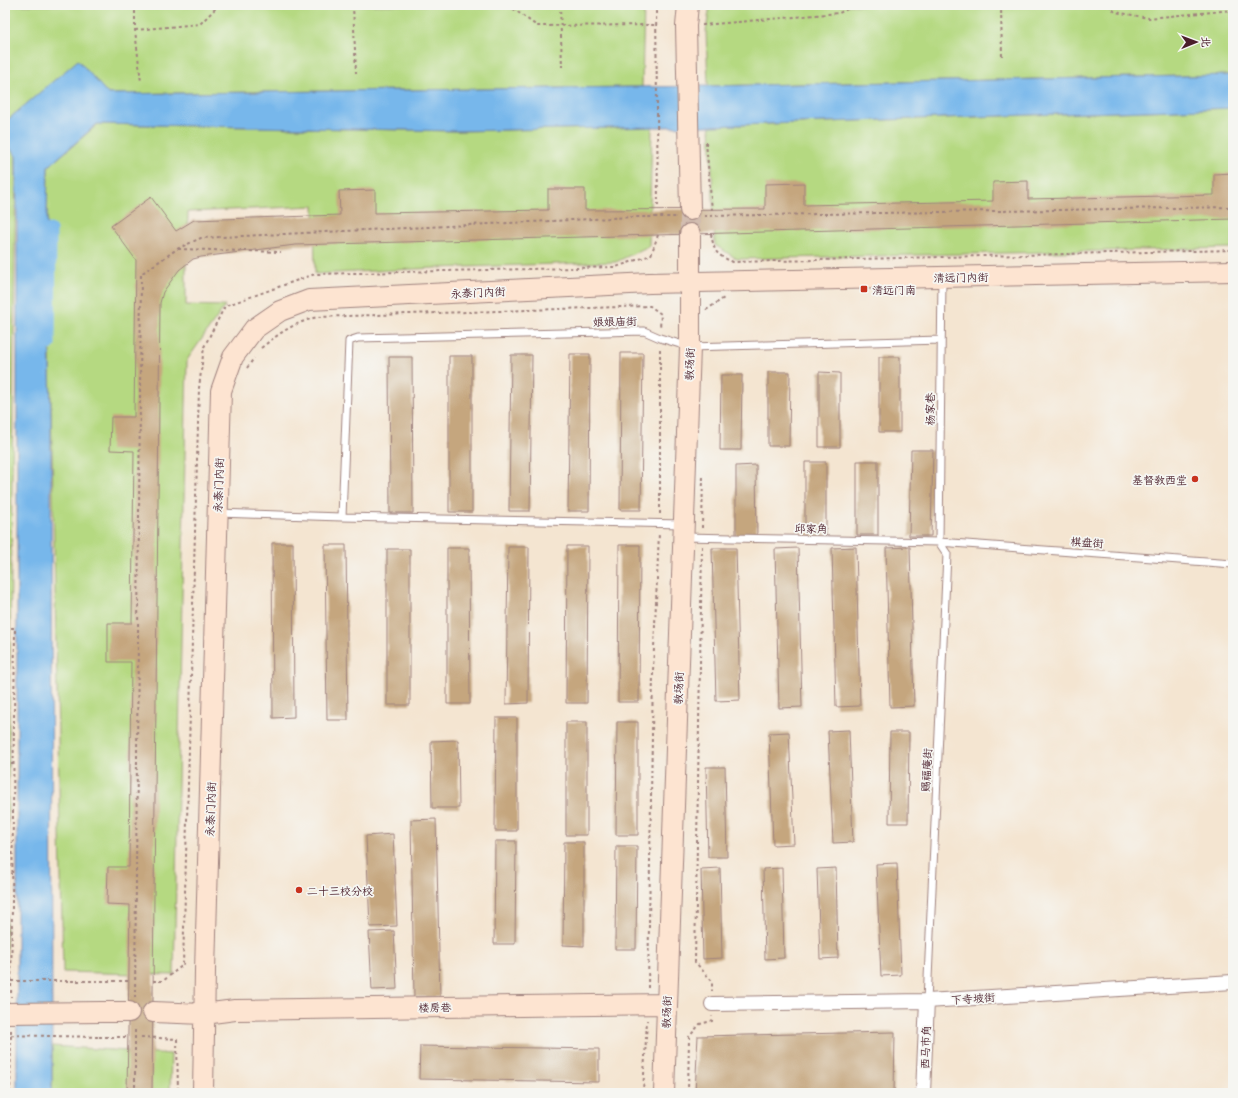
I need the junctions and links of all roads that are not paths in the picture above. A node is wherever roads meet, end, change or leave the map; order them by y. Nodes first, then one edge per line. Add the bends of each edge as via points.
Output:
1 (688, 5) edge
2 (691, 214) tunnel mouth
3 (690, 234) tunnel mouth
4 (1233, 271) edge
5 (942, 277) junction
6 (690, 283) junction
7 (940, 340) junction
8 (690, 348) junction
9 (218, 513) junction
10 (342, 517) junction
11 (689, 533) junction
12 (939, 542) junction
13 (1233, 564) edge
14 (1233, 982) edge
15 (927, 1001) junction
16 (657, 1004) junction
17 (712, 1004) road end
18 (133, 1011) road end
19 (153, 1012) dead end
20 (204, 1014) junction
21 (9, 1015) edge
22 (203, 1093) edge
23 (664, 1093) edge
24 (923, 1093) edge

1 - 2 main road via 686,26
3 - 6 main road, 教场街
4 - 5 main road, 清远门内街
5 - 6 main road, 清远门内街
5 - 7 lane, 杨家巷
6 - 8 main road, 教场街
6 - 9 main road, 永泰门内街 via 309,300 280,311 254,329 232,357 221,391
7 - 8 lane, 娘娘庙街
7 - 12 lane, 杨家巷
8 - 10 lane, 娘娘庙街 via 644,331 358,338 349,341
8 - 11 main road, 教场街
9 - 10 lane, 邱家角
9 - 20 main road, 永泰门内街
10 - 11 lane, 邱家角 via 660,523
11 - 12 lane, 邱家角
11 - 16 main road, 教场街
12 - 13 lane, 棋盘街
12 - 15 lane, 赐福庵街 via 947,554
14 - 15 street, 下寺坡街
15 - 17 street, 下寺坡街
15 - 24 street, 西马市角
16 - 20 main road, 楼房巷 via 235,1010
16 - 23 main road, 教场街
18 - 21 main road, bridge
19 - 20 main road, 楼房巷
20 - 22 main road, 永泰门内街

